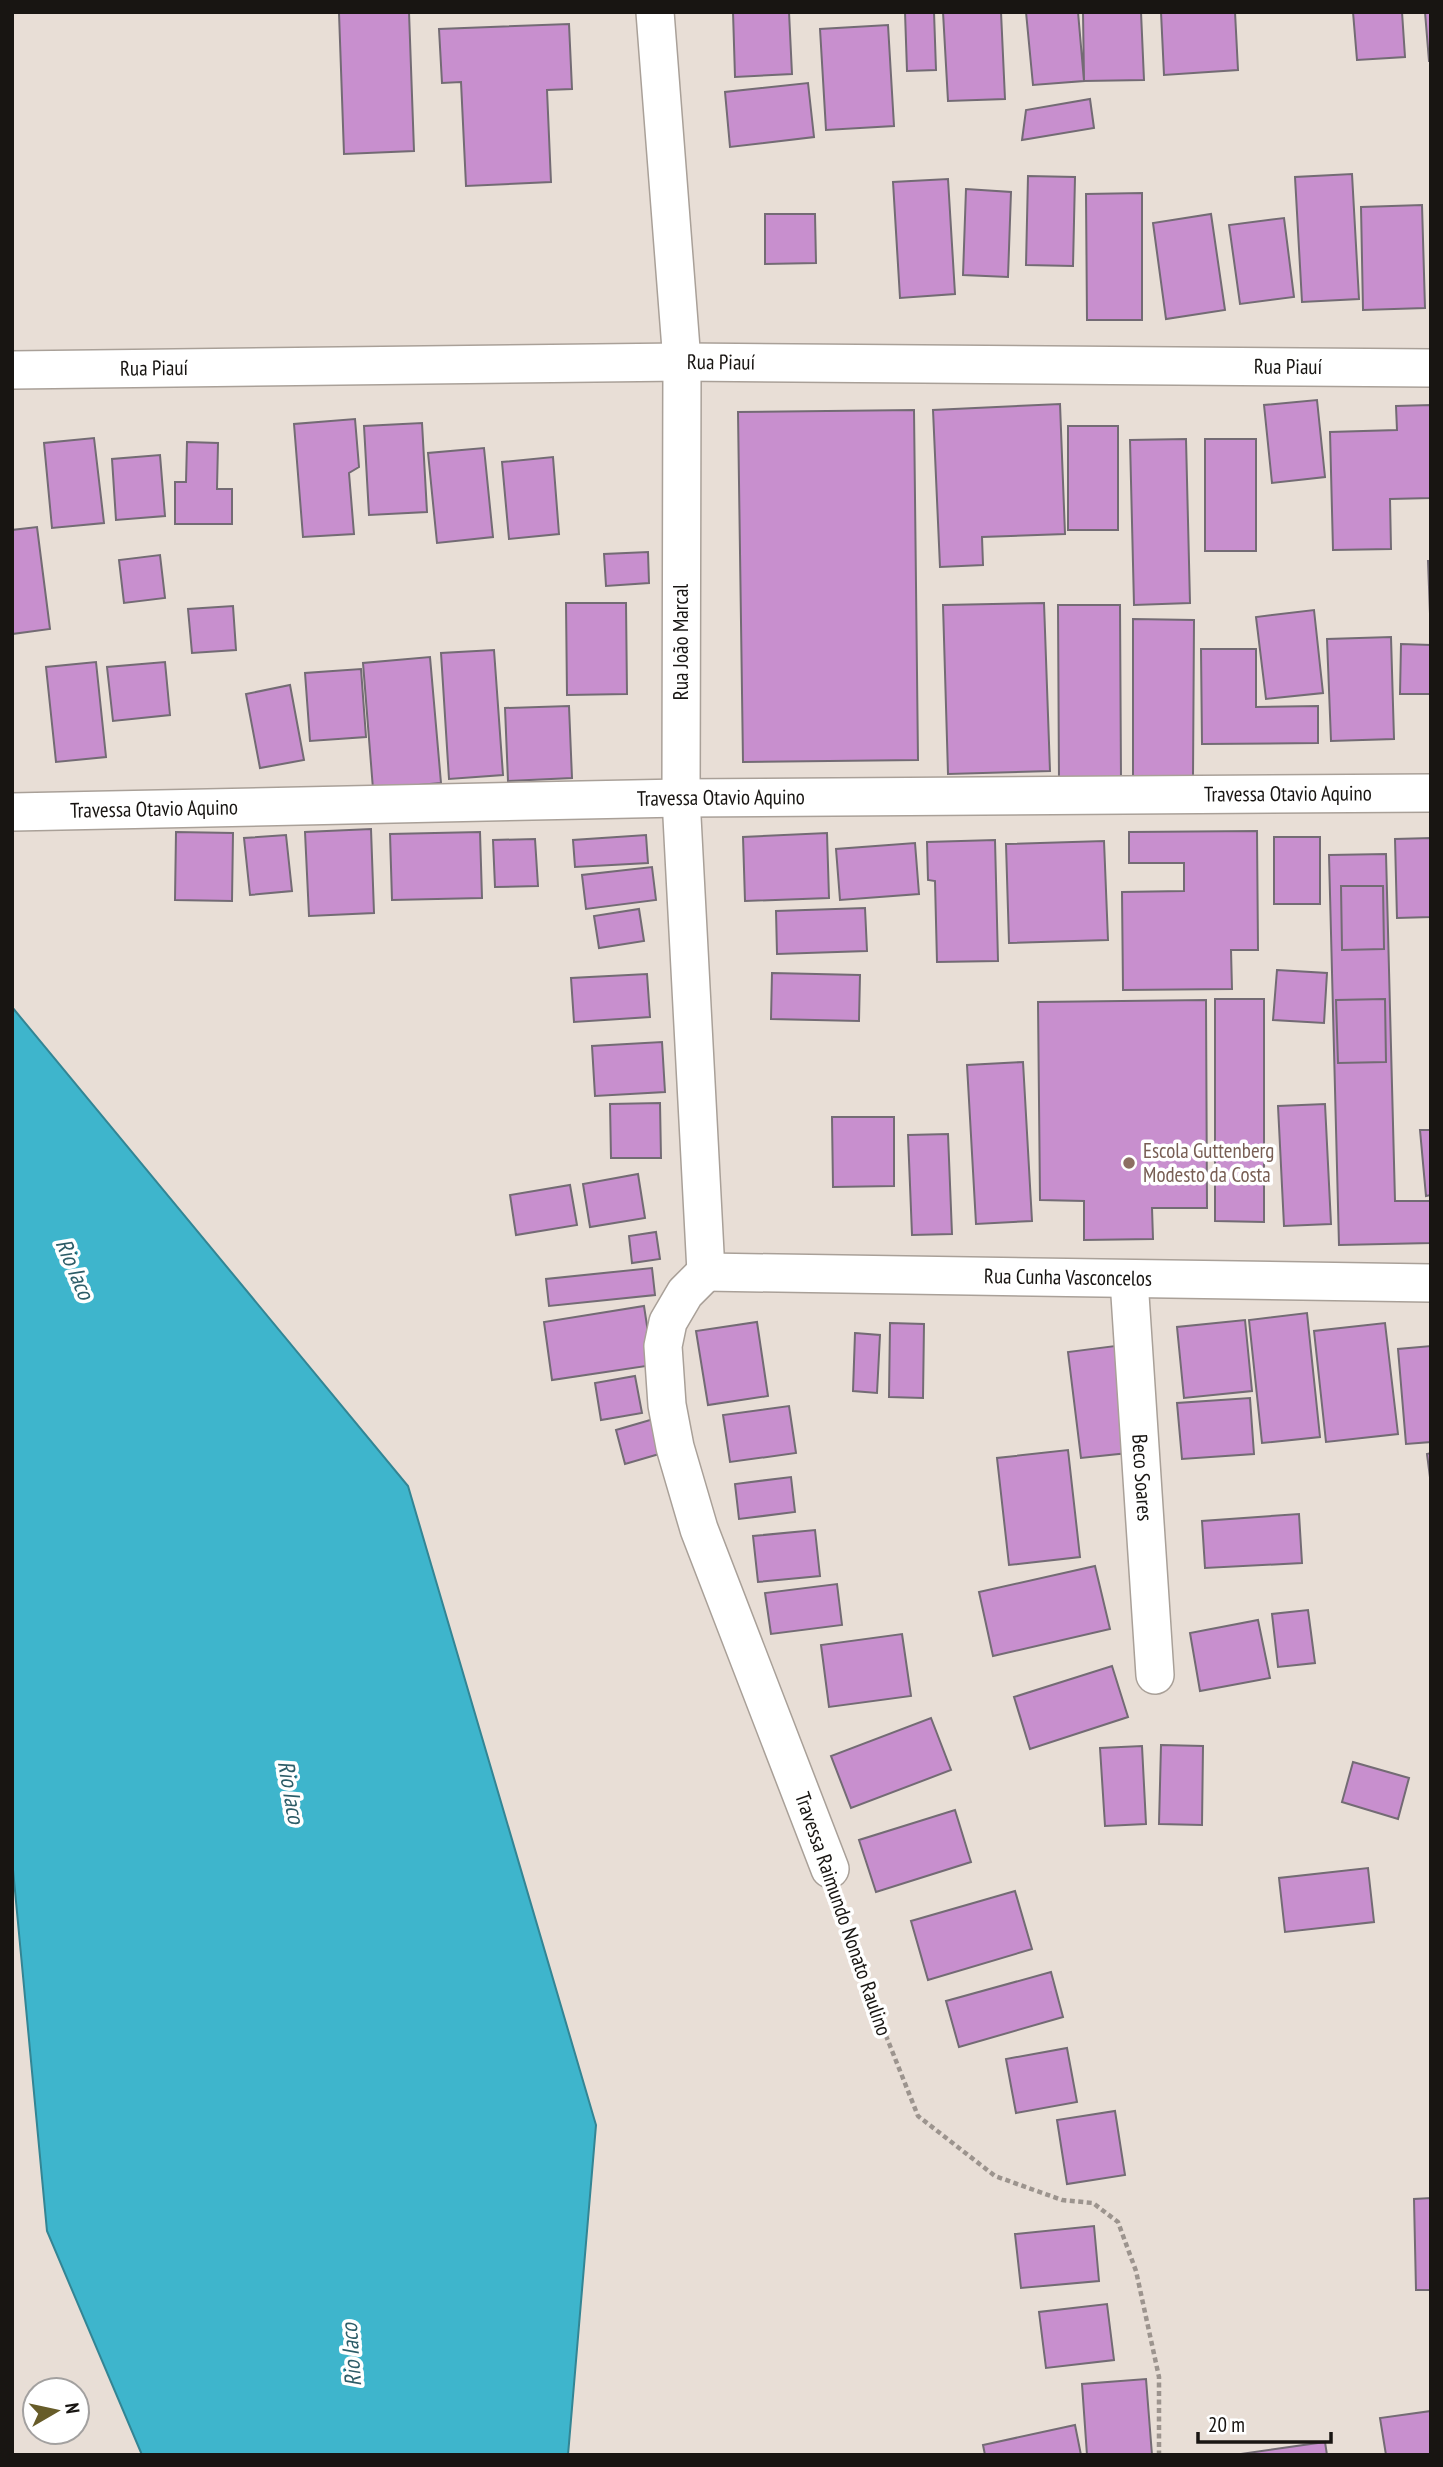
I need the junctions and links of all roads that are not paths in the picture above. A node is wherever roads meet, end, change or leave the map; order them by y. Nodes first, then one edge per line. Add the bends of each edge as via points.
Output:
1 (655, 12) edge
2 (682, 362) junction
3 (1431, 368) edge
4 (12, 370) edge
5 (1431, 793) edge
6 (681, 798) junction
7 (12, 813) edge
8 (706, 1272) junction
9 (1129, 1280) junction
10 (1431, 1283) edge
11 (1155, 1675) dead end
12 (830, 1870) road end

1 - 2 street, Rua João Marcal
2 - 3 street, Rua Piauí
2 - 4 street, Rua Piauí
2 - 6 street, Rua João Marcal
5 - 6 street, Travessa Otavio Aquino
6 - 7 street, Travessa Otavio Aquino
6 - 8 street, Rua João Marcal
8 - 9 street, Rua Cunha Vasconcelos
8 - 12 street, Travessa Raimundo Nonato Raulino via 685,1293 668,1322 663,1346 667,1405 699,1529
9 - 10 street, Rua Cunha Vasconcelos
9 - 11 street, Beco Soares

